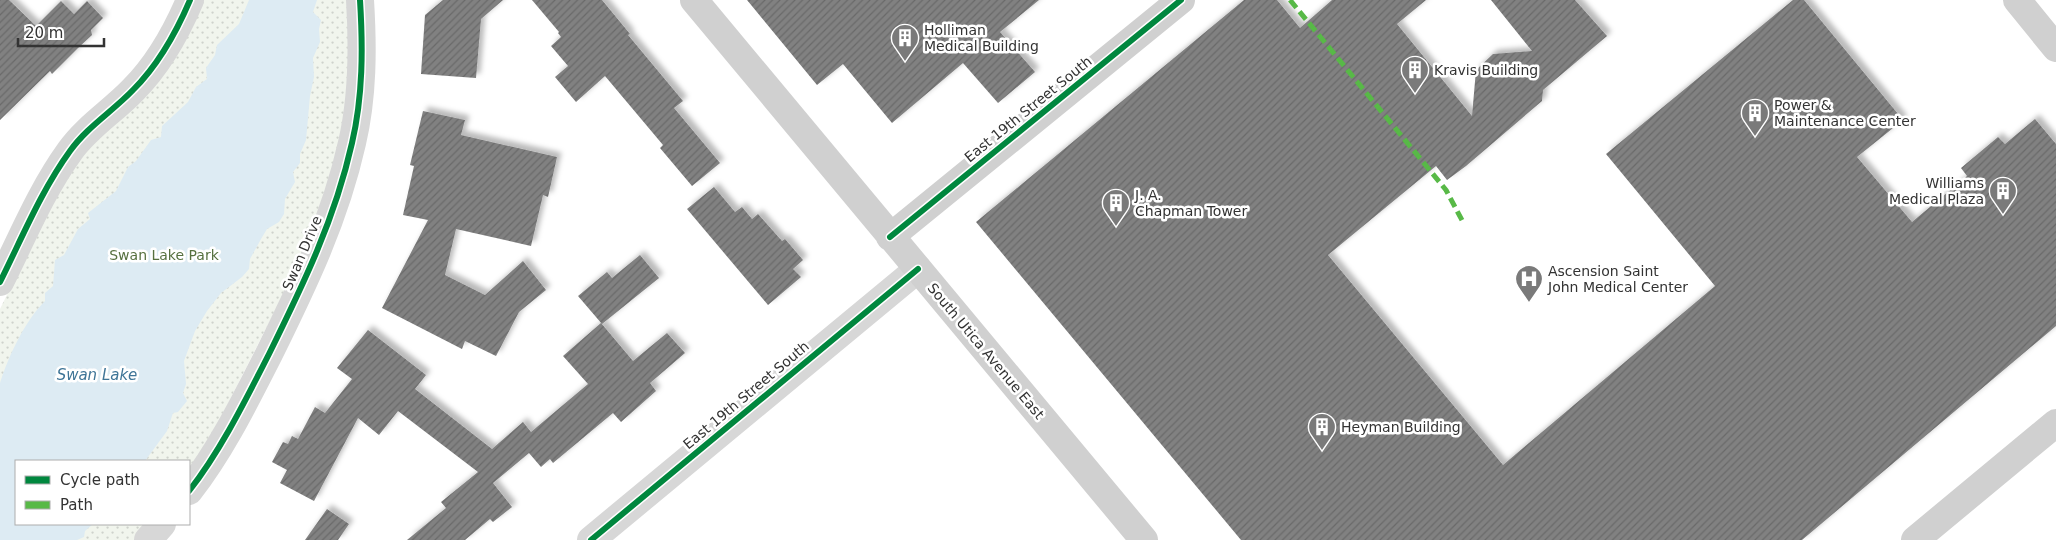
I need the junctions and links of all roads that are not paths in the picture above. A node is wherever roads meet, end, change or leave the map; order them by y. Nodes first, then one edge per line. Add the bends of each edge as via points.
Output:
1 (190, 0) edge
2 (360, 0) edge
3 (694, 0) edge
4 (1181, 0) edge
5 (2017, 0) edge
6 (2056, 48) edge
7 (890, 237) junction
8 (918, 269) junction
9 (0, 282) edge
10 (2056, 423) edge
11 (190, 490) edge
12 (161, 525) edge
13 (148, 540) edge
14 (591, 540) edge
15 (1144, 540) edge
16 (1915, 540) edge

1 - 9 street via 177,31 159,59 134,90 71,150 33,214
2 - 11 street, Swan Drive via 360,94 352,143 334,208 308,274 258,376 225,438
3 - 7 main road, South Utica Avenue East
4 - 7 main road, East 19th Street South
5 - 6 main road
7 - 8 main road, South Utica Avenue East
8 - 14 street, East 19th Street South
8 - 15 main road, South Utica Avenue East
10 - 16 main road
12 - 13 street

